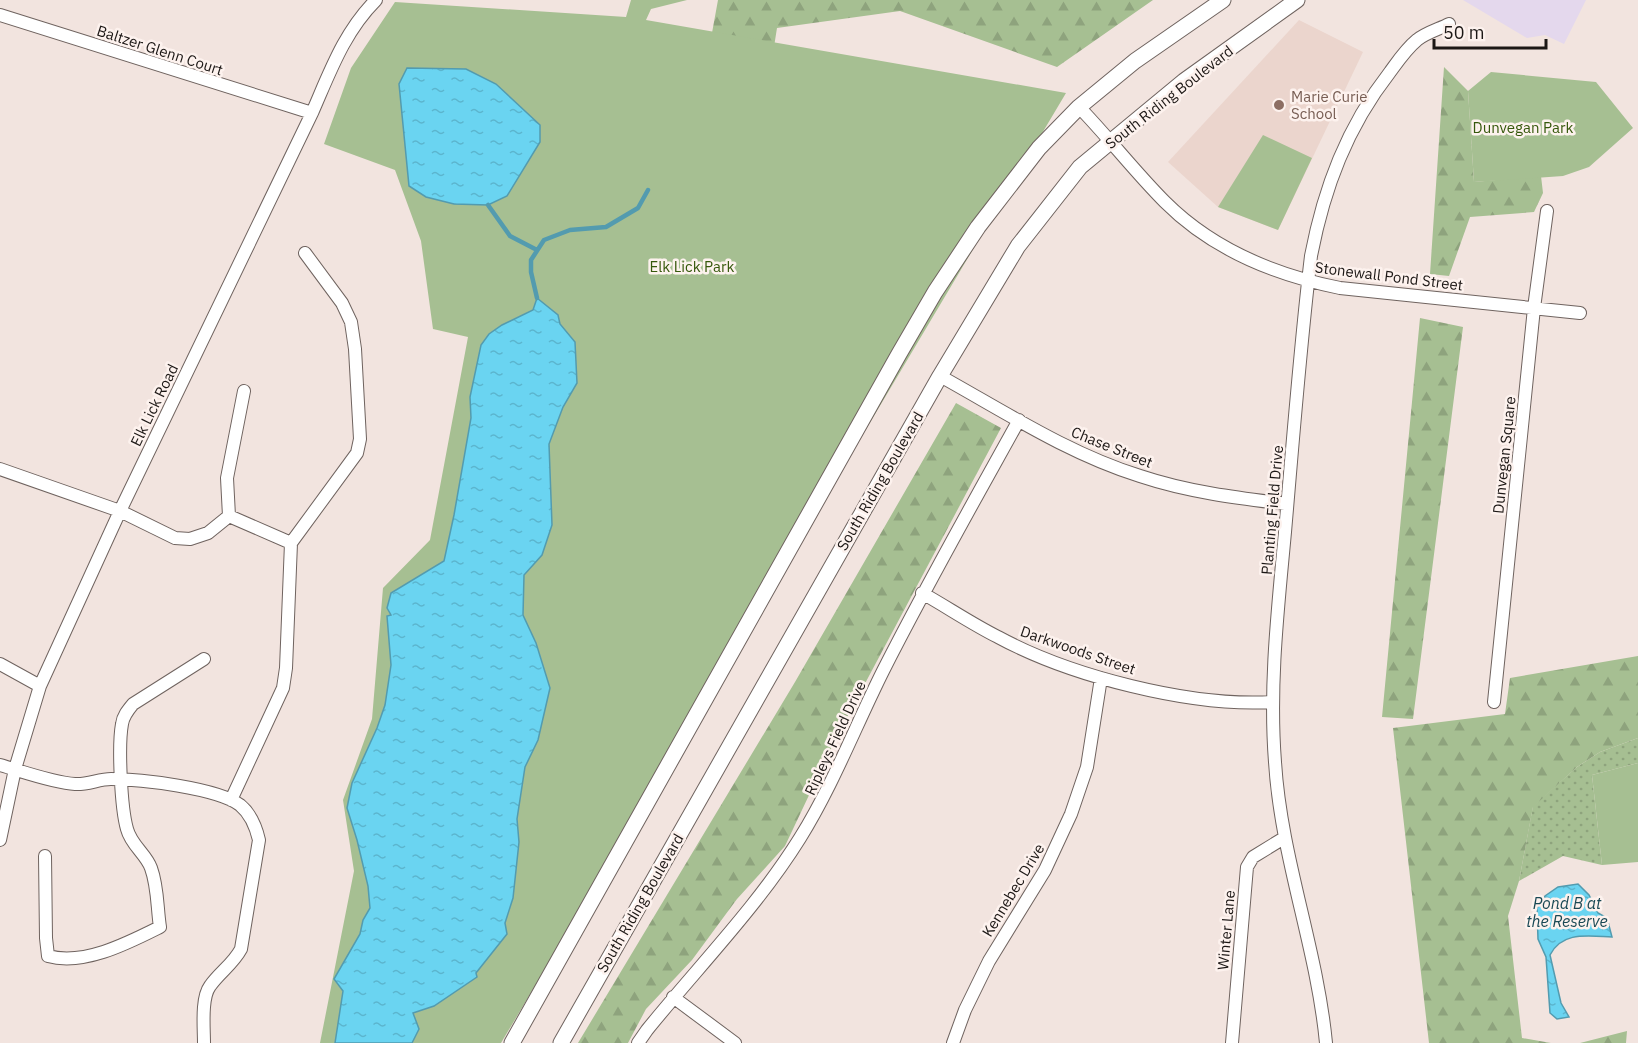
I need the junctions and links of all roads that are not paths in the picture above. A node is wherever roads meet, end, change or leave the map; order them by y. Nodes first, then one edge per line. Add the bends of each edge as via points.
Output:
1 (376, 0) edge
2 (1222, 0) edge
3 (1297, 0) edge
4 (0, 15) edge
5 (1449, 24) dead end
6 (1079, 106) junction
7 (312, 113) junction
8 (1112, 141) junction
9 (1547, 211) dead end
10 (305, 253) dead end
11 (1308, 282) junction
12 (1534, 308) junction
13 (1580, 313) dead end
14 (940, 376) junction
15 (244, 391) dead end
16 (1019, 420) junction
17 (0, 470) edge
18 (1287, 504) junction
19 (120, 511) junction
20 (229, 516) junction
21 (291, 543) junction
22 (922, 593) junction
23 (204, 659) dead end
24 (0, 664) edge
25 (1101, 678) junction
26 (40, 686) junction
27 (1272, 702) junction
28 (1494, 702) dead end
29 (0, 765) edge
30 (15, 769) junction
31 (122, 780) junction
32 (231, 800) junction
33 (1284, 838) junction
34 (0, 840) edge
35 (45, 856) dead end
36 (674, 997) junction
37 (204, 1043) edge
38 (512, 1043) edge
39 (561, 1043) edge
40 (638, 1043) edge
41 (735, 1043) edge
42 (953, 1043) edge
43 (1232, 1043) edge
44 (1326, 1043) edge

1 - 7 street, Elk Lick Road via 343,42
2 - 6 street
3 - 8 street, South Riding Boulevard via 1184,81
4 - 7 street, Baltzer Glenn Court
5 - 11 street, Planting Field Drive via 1418,39 1378,86 1359,117 1328,184
6 - 8 street, Stonewall Pond Street
6 - 38 street via 1039,148 978,227 935,292
7 - 19 street, Elk Lick Road
8 - 11 street, Stonewall Pond Street via 1165,202 1200,231 1253,262
8 - 14 street, South Riding Boulevard via 1080,167 1018,246
9 - 12 street, Dunvegan Square
10 - 21 street via 342,303 351,322 360,439 357,453
11 - 12 street, Stonewall Pond Street
11 - 18 street, Planting Field Drive
12 - 13 street, Stonewall Pond Street
12 - 28 street, Dunvegan Square
14 - 16 street, Chase Street
14 - 39 street, South Riding Boulevard
15 - 20 street via 227,478
16 - 18 street, Chase Street via 1070,448 1138,476 1210,494
16 - 22 street, Ripleys Field Drive
17 - 19 street
18 - 27 street, Planting Field Drive
19 - 20 street via 182,539 207,533
19 - 26 street, Elk Lick Road
20 - 21 street
21 - 32 street via 283,688
22 - 25 street, Darkwoods Street via 998,638
22 - 36 street, Ripleys Field Drive via 835,777 803,834 758,898
23 - 31 street via 126,712 122,722
24 - 26 street
25 - 27 street, Darkwoods Street via 1195,698
25 - 42 street, Kennebec Drive via 1087,767 1071,814 1045,870 984,969
26 - 30 street, Elk Lick Road
27 - 33 street, Planting Field Drive
29 - 30 street
30 - 31 street via 77,784
30 - 34 street, Elk Lick Road
31 - 32 street via 217,794
31 - 35 street via 127,830 151,866 160,927 86,958 61,960 48,956
32 - 37 street via 251,817 259,840 241,949 205,996
33 - 43 street, Winter Lane via 1253,856 1247,867
33 - 44 street, Planting Field Drive via 1312,952
36 - 40 street, Ripleys Field Drive
36 - 41 street

